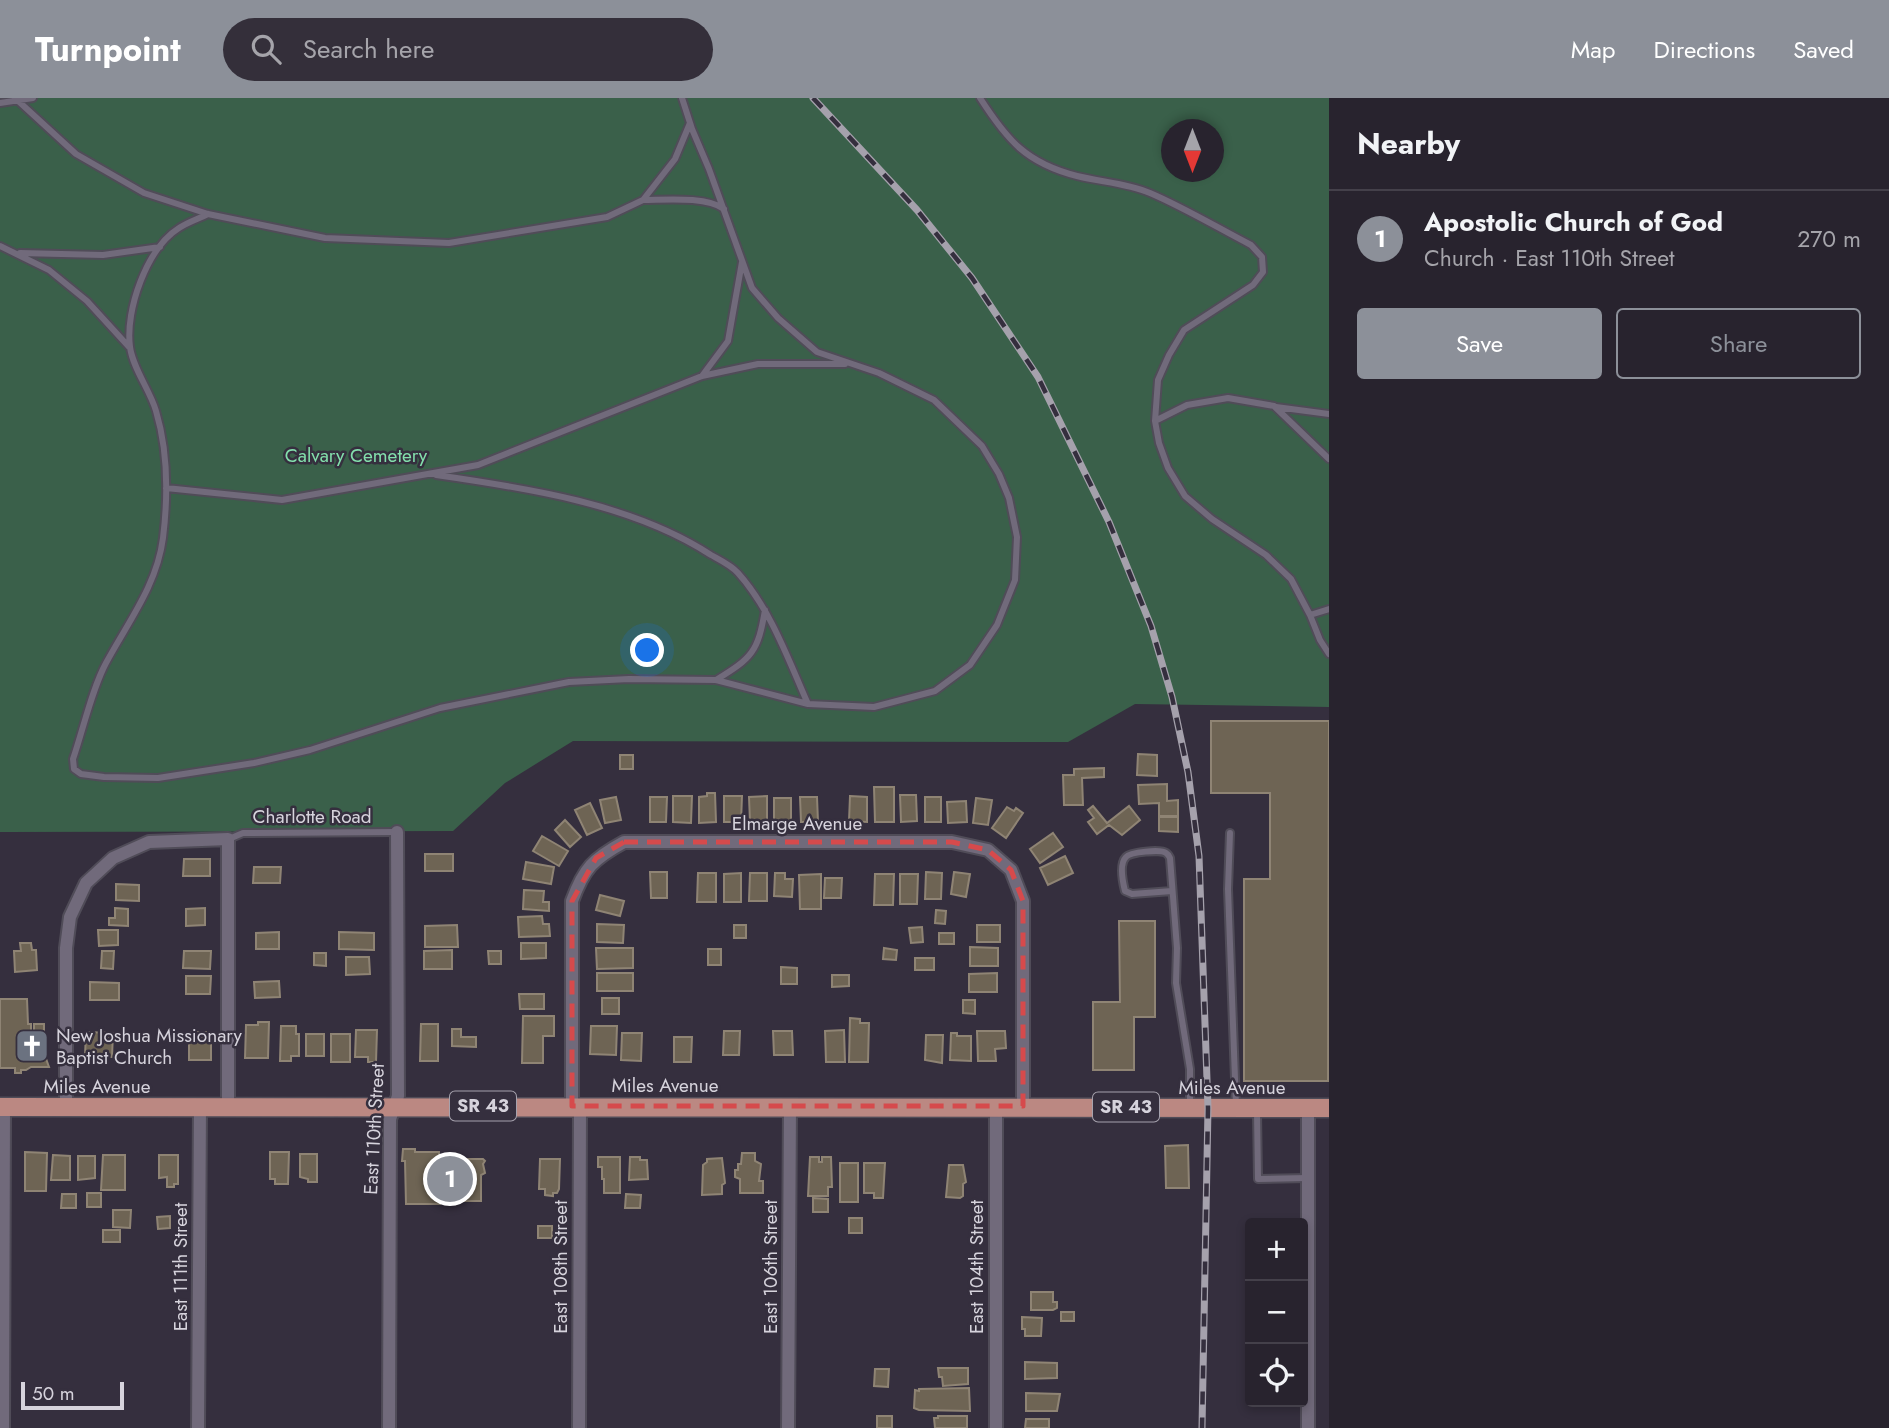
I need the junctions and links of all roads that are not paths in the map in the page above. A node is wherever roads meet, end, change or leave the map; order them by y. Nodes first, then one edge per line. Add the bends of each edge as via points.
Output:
1 (33, 98) edge
2 (682, 98) edge
3 (980, 98) edge
4 (16, 99) edge
5 (0, 103) edge
6 (690, 123) junction
7 (643, 200) junction
8 (723, 209) junction
9 (208, 214) junction
10 (0, 246) edge
11 (160, 247) junction
12 (14, 253) junction
13 (742, 260) junction
14 (130, 348) junction
15 (851, 363) junction
16 (702, 376) junction
17 (1274, 406) junction
18 (1329, 414) edge
19 (1155, 421) junction
20 (1329, 458) edge
21 (428, 473) junction
22 (166, 488) junction
23 (1329, 609) edge
24 (765, 610) junction
25 (1310, 615) junction
26 (1329, 654) edge
27 (716, 680) junction
28 (808, 704) junction
29 (397, 832) joint
30 (1230, 833) dead end
31 (228, 839) junction
32 (1172, 891) junction
33 (200, 1106) junction
34 (228, 1106) junction
35 (395, 1106) junction
36 (576, 1106) junction
37 (790, 1106) junction
38 (996, 1106) junction
39 (1023, 1106) junction
40 (2, 1107) edge
41 (65, 1107) junction
42 (1190, 1108) junction
43 (1236, 1108) junction
44 (1257, 1108) junction
45 (1308, 1108) junction
46 (1329, 1108) edge
47 (1308, 1178) junction
48 (3, 1428) edge
49 (198, 1428) edge
50 (389, 1428) edge
51 (579, 1428) edge
52 (788, 1428) edge
53 (996, 1428) edge
54 (1308, 1428) edge

1 - 4 lane
2 - 6 lane
3 - 19 lane via 1001,131 1019,149 1045,164 1075,176 1150,192 1251,245 1262,257 1263,272 1253,285 1184,330 1158,380
4 - 5 lane
4 - 9 lane via 76,154 144,193
6 - 7 lane via 675,159
6 - 8 lane
7 - 8 lane via 718,204
7 - 9 lane via 607,217 449,243 325,238
8 - 13 lane
9 - 11 lane via 177,229
10 - 12 lane
11 - 12 lane via 103,256
11 - 14 lane via 138,287 130,318
12 - 14 lane via 49,270
13 - 15 lane via 752,288 778,318 817,352
13 - 16 lane via 728,341
14 - 22 lane via 156,411
15 - 16 lane via 758,363
15 - 28 lane via 934,400 982,446 1009,498 1017,537 1015,580 998,625 970,666 935,691 874,707
16 - 21 lane via 478,465
17 - 18 lane
17 - 19 lane via 1228,398 1187,405
17 - 20 lane
19 - 25 lane via 1168,468 1185,496 1283,571
21 - 22 lane via 282,500
21 - 24 lane via 629,515 684,537 736,571
22 - 27 lane via 160,556 146,595 104,666 73,759 74,769 81,774 158,778 254,763 440,708 569,682
23 - 25 lane
24 - 27 lane via 761,638 744,663
24 - 28 lane
25 - 26 lane
27 - 28 lane
29 - 31 lane, Charlotte Road via 243,833
29 - 35 street, East 110th Street
30 - 43 lane
31 - 34 street
31 - 41 street via 149,842 113,858 86,883 70,917 66,948
32 - 32 lane via 1167,853 1125,857 1125,891
32 - 42 lane via 1176,983 1190,1069
33 - 34 main road, Miles Avenue / SR 43
33 - 41 main road, Miles Avenue / SR 43
33 - 49 street, East 111th Street
34 - 35 main road, Miles Avenue / SR 43
35 - 36 main road, Miles Avenue / SR 43
35 - 50 street, East 110th Street via 390,1126
36 - 37 main road, Miles Avenue / SR 43
36 - 39 street, Elmarge Avenue via 572,901 580,877 596,858 624,842 952,842 988,850 1012,870 1023,901
36 - 51 street, East 108th Street
37 - 38 main road, Miles Avenue / SR 43
37 - 52 street, East 106th Street
38 - 39 main road, Miles Avenue / SR 43
38 - 53 street, East 104th Street
39 - 42 main road, Miles Avenue / SR 43
40 - 41 main road, Miles Avenue / SR 43
40 - 48 street
42 - 43 main road, Miles Avenue / SR 43
43 - 44 main road, Miles Avenue / SR 43
44 - 45 main road, Miles Avenue / SR 43
44 - 47 lane via 1258,1179
45 - 46 main road, Miles Avenue / SR 43
45 - 47 street
47 - 54 street

